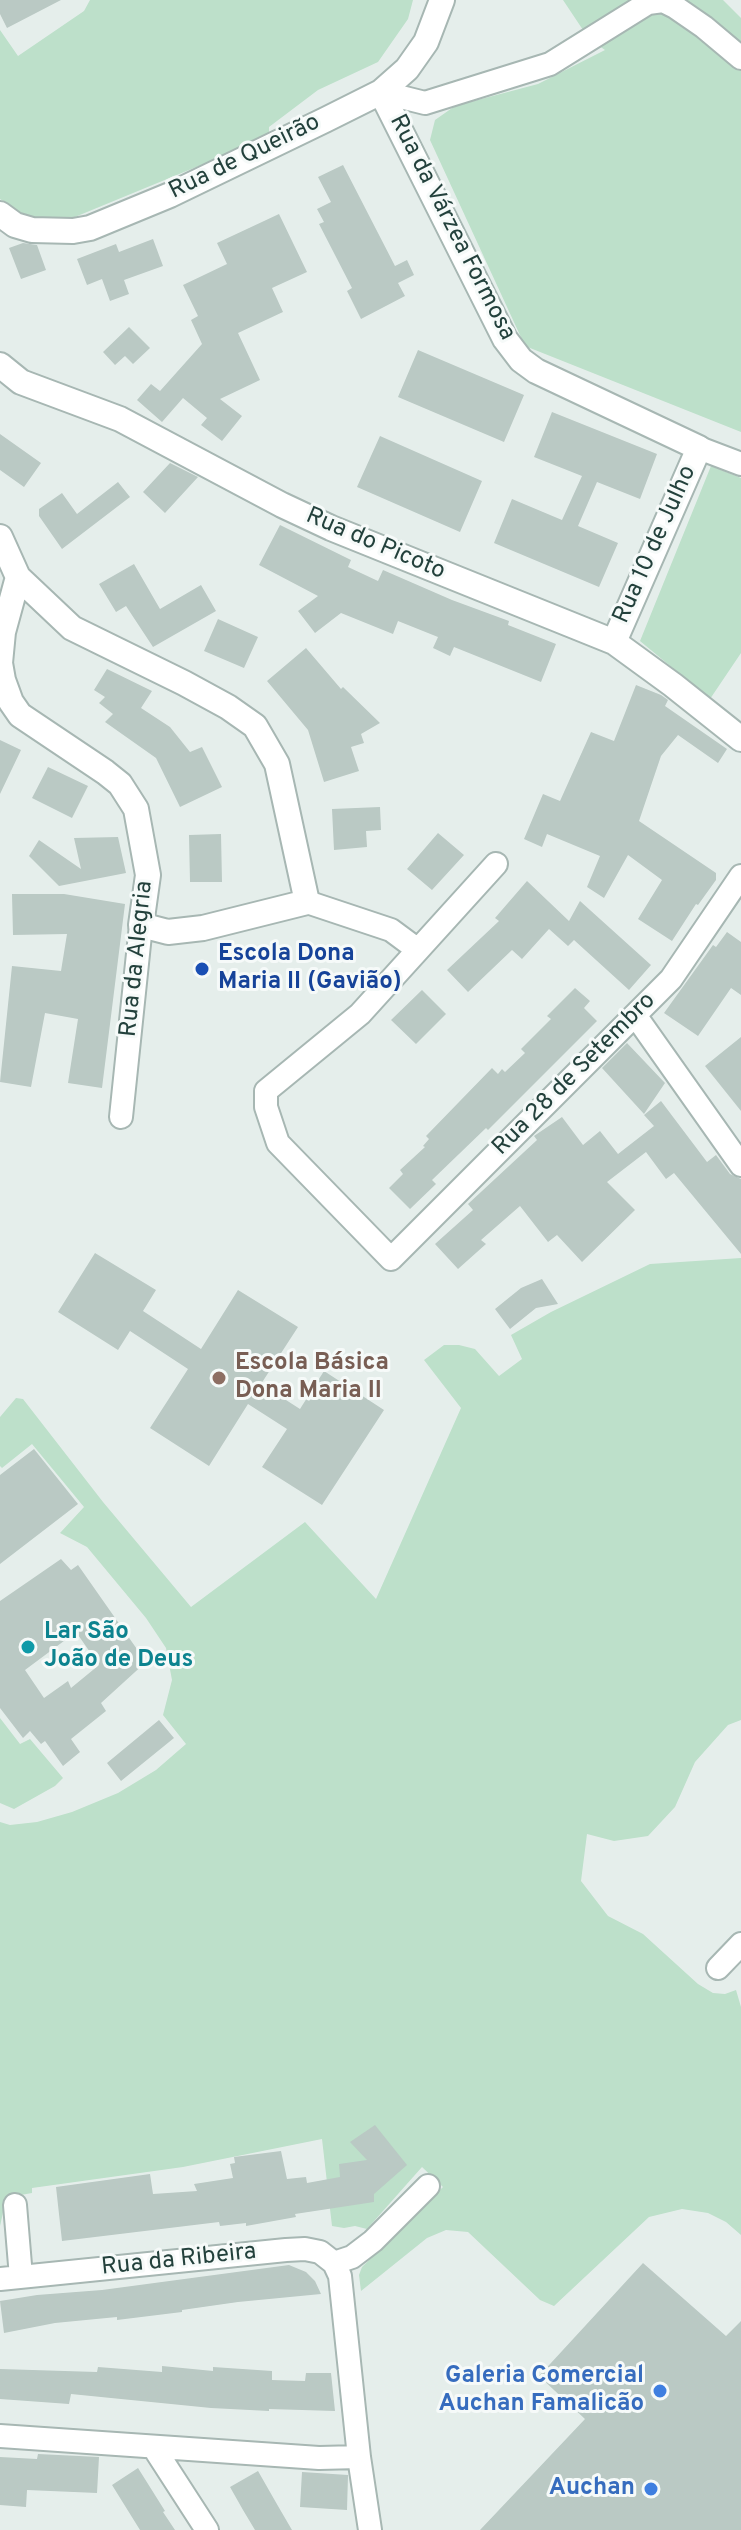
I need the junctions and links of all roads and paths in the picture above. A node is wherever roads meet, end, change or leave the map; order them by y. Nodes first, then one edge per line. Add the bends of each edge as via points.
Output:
1 (442, 0) edge
2 (741, 58) edge
3 (381, 92) junction
4 (0, 214) edge
5 (0, 365) edge
6 (699, 448) junction
7 (741, 464) edge
8 (0, 537) edge
9 (18, 577) junction
10 (614, 642) junction
11 (741, 739) edge
12 (496, 864) dead end
13 (741, 876) edge
14 (307, 902) junction
15 (141, 925) junction
16 (418, 950) junction
17 (635, 1015) junction
18 (121, 1117) dead end
19 (741, 1165) edge
20 (741, 1944) edge
21 (718, 1968) dead end
22 (428, 2186) dead end
23 (15, 2205) dead end
24 (334, 2263) junction
25 (10, 2278) edge
26 (0, 2436) edge
27 (154, 2448) junction
28 (359, 2457) junction
29 (207, 2530) edge
30 (370, 2530) edge

1 - 3 street, Rua de Queirão via 426,42
2 - 3 street via 663,1 648,3 550,64 425,103
3 - 4 street, Rua de Queirão via 90,228 32,230
3 - 6 street, Rua da Várzea Formosa via 505,339 521,360
5 - 10 street, Rua do Picoto via 21,382 120,419 331,528
6 - 7 street, Rua da Várzea Formosa
6 - 10 street, Rua 10 de Julho
8 - 9 street
9 - 14 street via 72,628 206,695 255,726 277,764
9 - 15 street, Rua da Alegria via 3,632 3,680 20,715 120,784 136,809 148,875
10 - 11 street, Rua do Picoto
12 - 16 street
13 - 17 street, Rua 28 de Setembro via 671,979
14 - 15 street via 203,928 168,932
14 - 16 street via 391,930
15 - 18 street, Rua da Alegria
16 - 17 street, Rua 28 de Setembro via 360,1014 266,1091 278,1143 391,1259
17 - 19 street
20 - 21 street
22 - 24 street via 373,2241
23 - 25 street, Rua da Ribeira
24 - 25 street, Rua da Ribeira via 313,2250 286,2250
24 - 28 street via 340,2276
26 - 27 street
27 - 28 street
27 - 29 street
28 - 30 street

